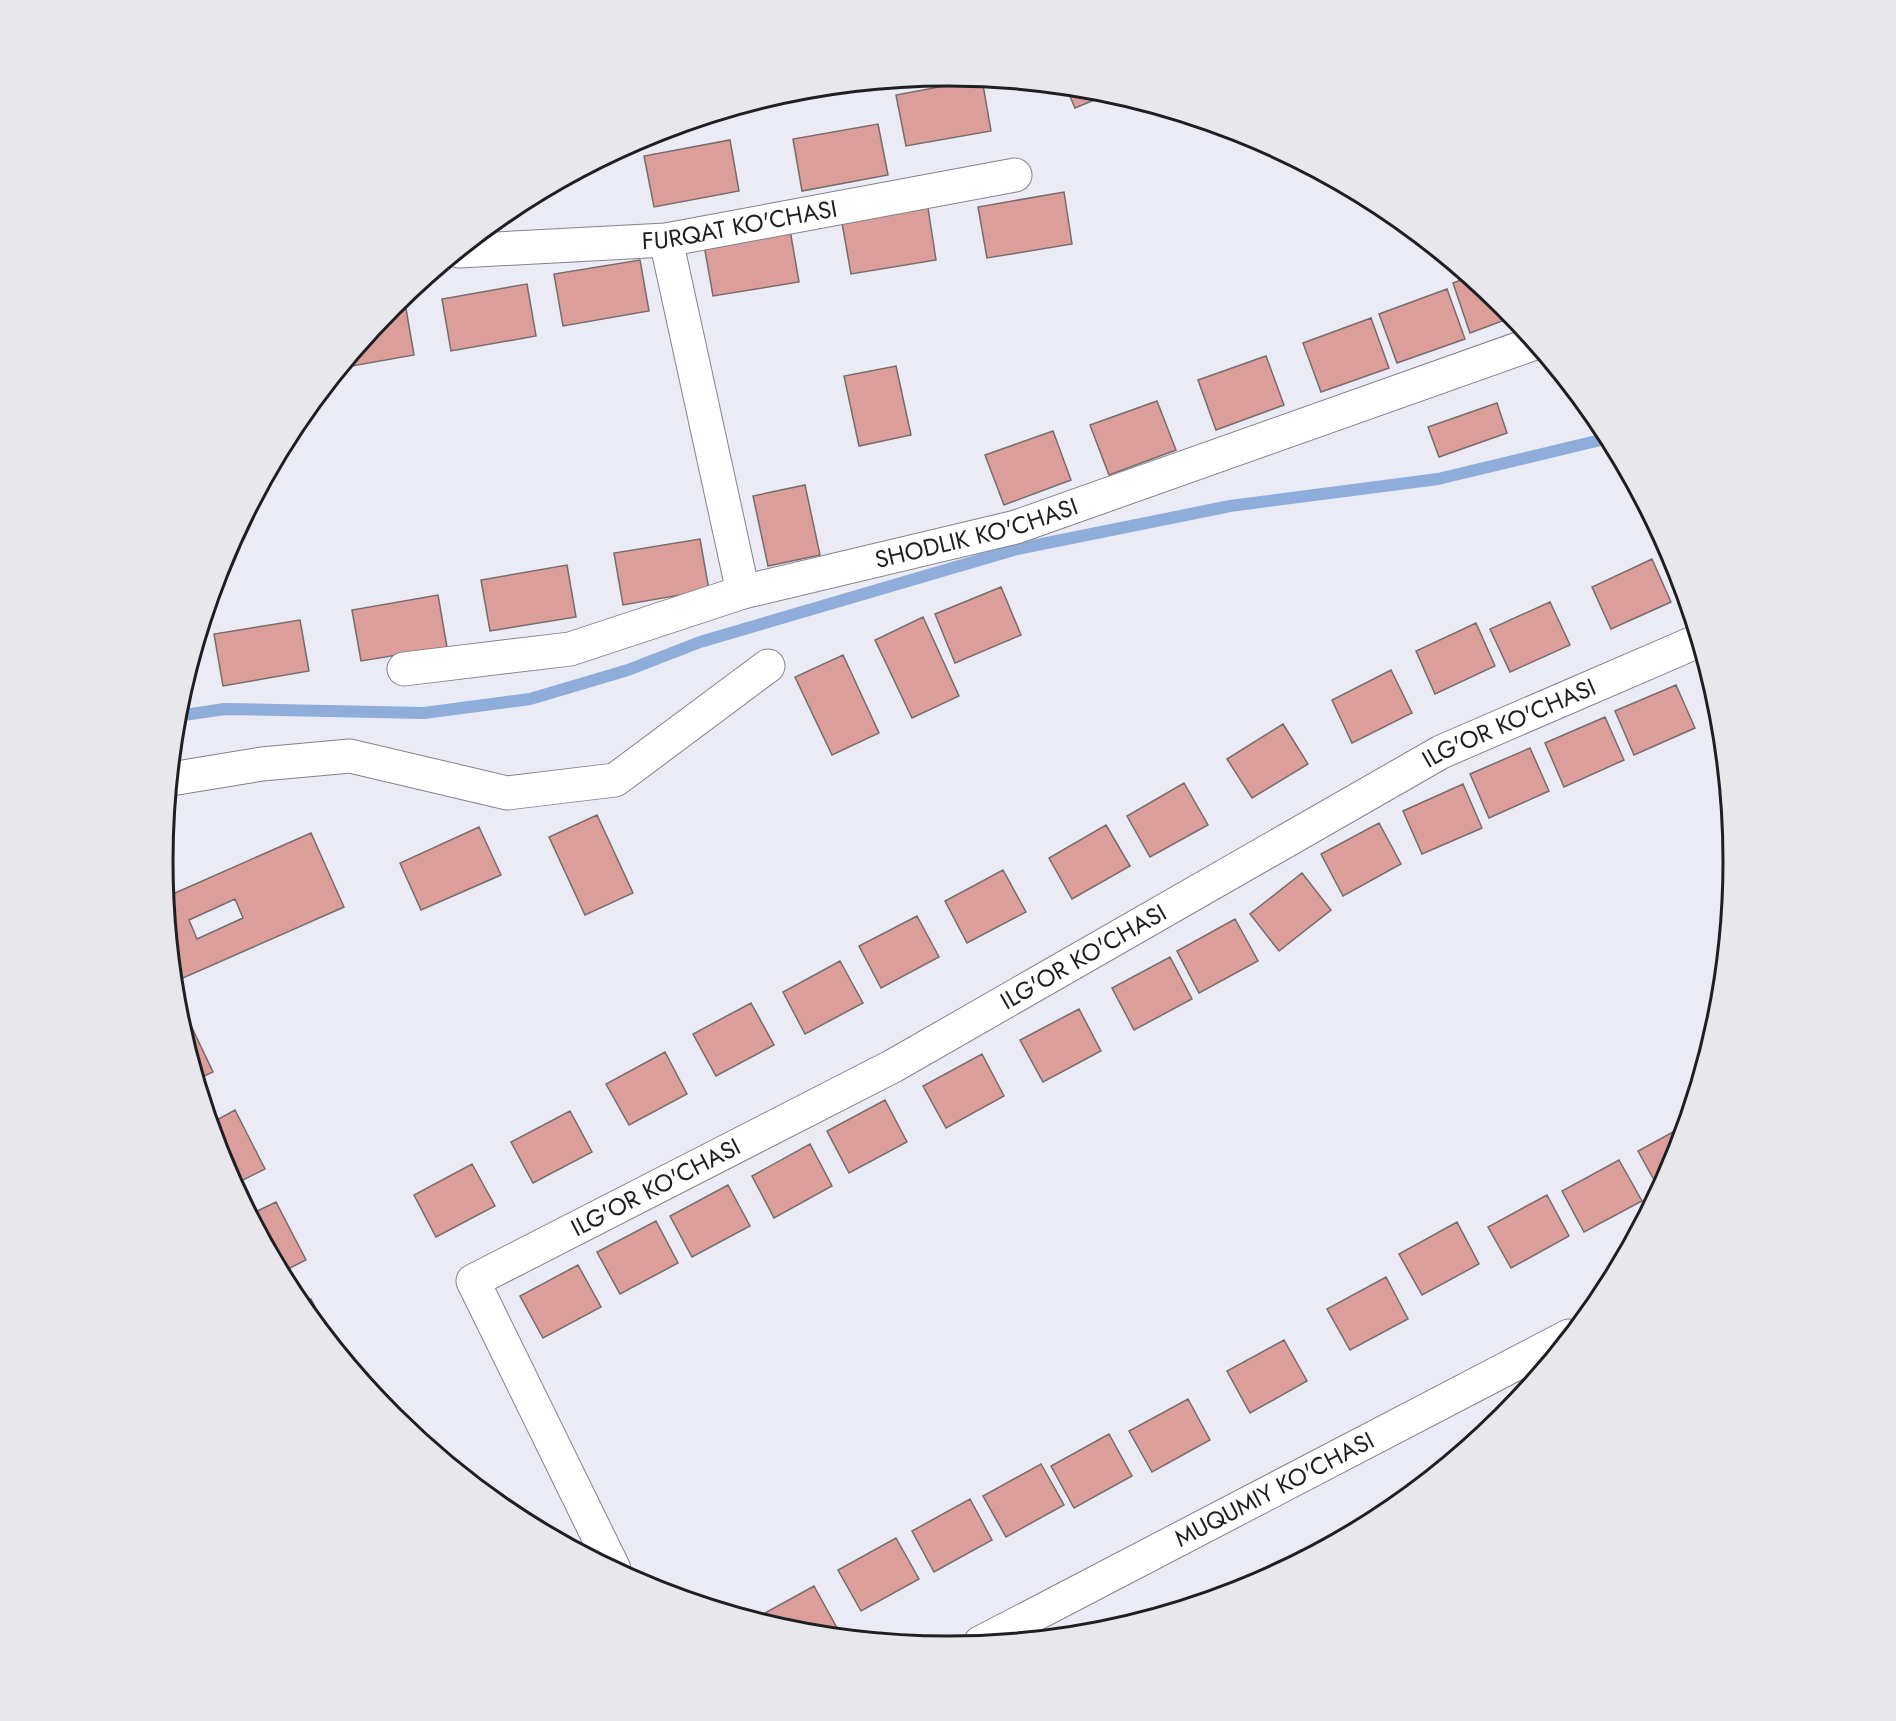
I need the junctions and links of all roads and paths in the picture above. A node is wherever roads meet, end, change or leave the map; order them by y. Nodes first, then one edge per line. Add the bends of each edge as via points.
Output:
1 (1015, 174) dead end
2 (666, 240) junction
3 (471, 250) edge
4 (1527, 346) edge
5 (743, 592) junction
6 (1692, 644) edge
7 (768, 666) dead end
8 (404, 669) dead end
9 (178, 777) edge
10 (1553, 1344) edge
11 (608, 1558) edge
12 (998, 1634) edge

1 - 2 street, FURQAT KO'CHASI
2 - 3 street, FURQAT KO'CHASI
2 - 5 street
4 - 5 street, SHODLIK KO'CHASI via 1017,527
5 - 8 street, SHODLIK KO'CHASI via 570,648
6 - 11 street, ILG'OR KO'CHASI via 1441,752 893,1066 474,1281
7 - 9 street via 615,780 507,793 350,756
10 - 12 street, MUQUMIY KO'CHASI

